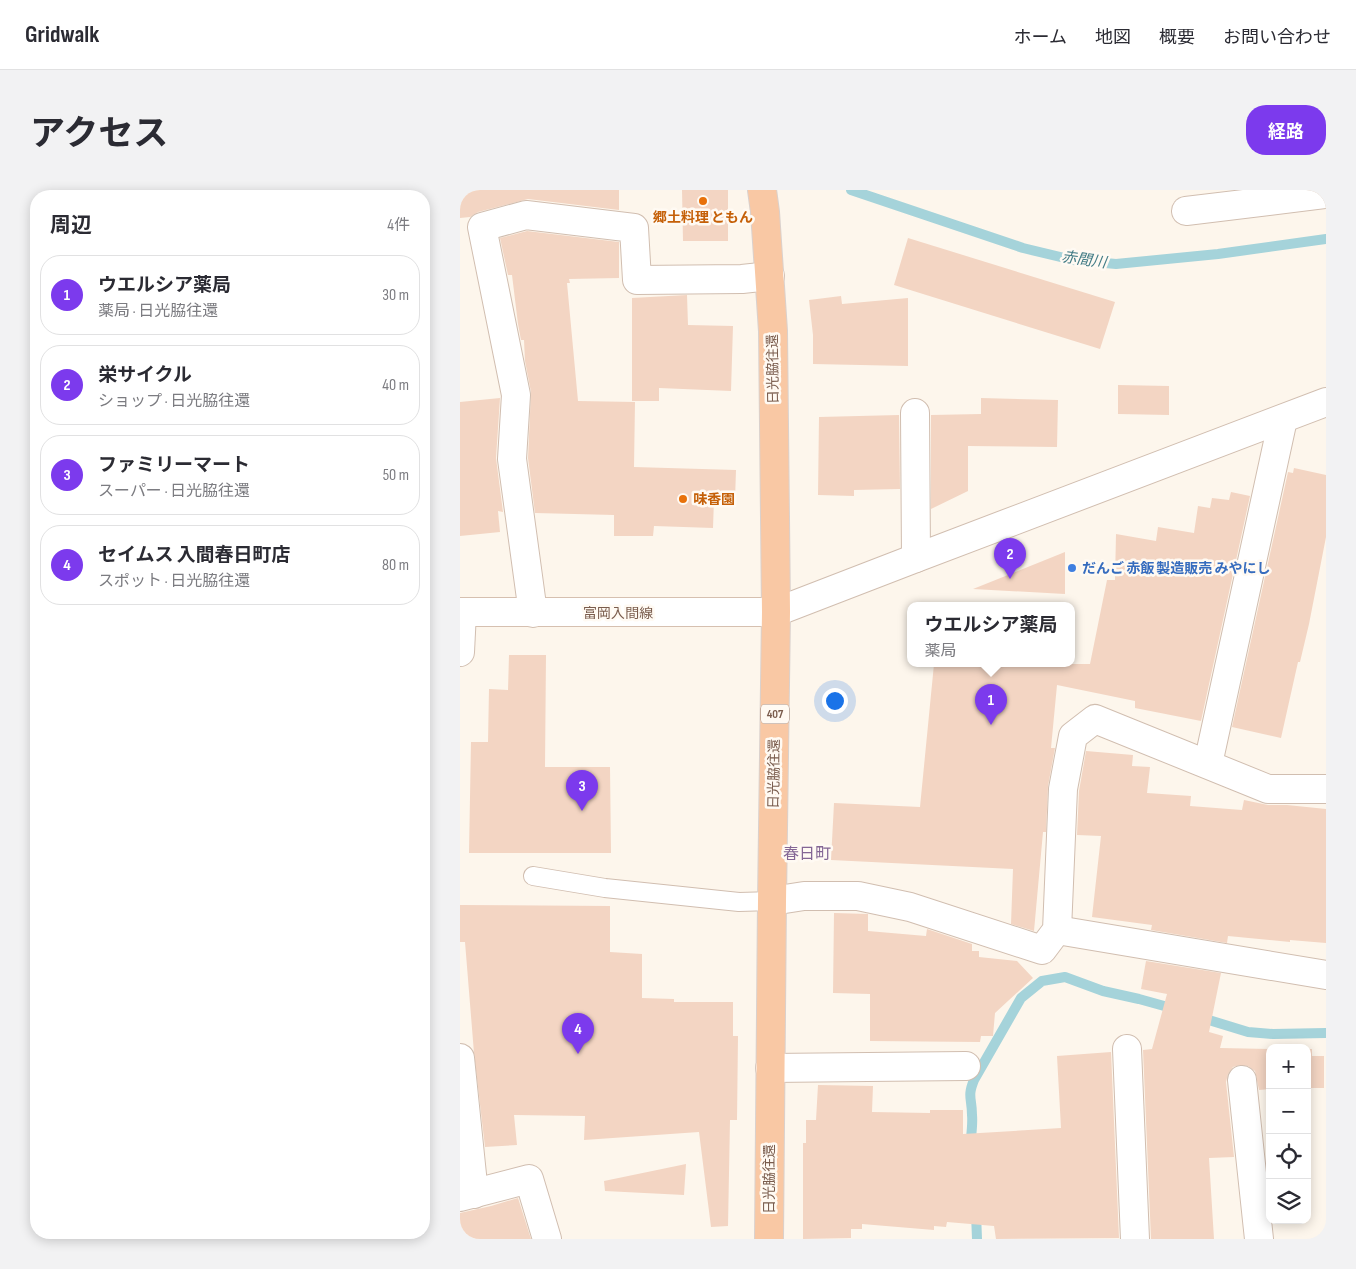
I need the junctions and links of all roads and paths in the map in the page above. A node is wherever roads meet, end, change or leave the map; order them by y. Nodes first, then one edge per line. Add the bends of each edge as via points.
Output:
1 (762, 190) edge
2 (1326, 194) edge
3 (1186, 211) dead end
4 (770, 276) junction
5 (1326, 402) edge
6 (915, 413) dead end
7 (1282, 419) junction
8 (916, 558) junction
9 (461, 612) edge
10 (776, 612) junction
11 (533, 613) junction
12 (460, 652) edge
13 (1208, 764) junction
14 (1326, 788) edge
15 (533, 876) dead end
16 (772, 901) junction
17 (1057, 930) junction
18 (1326, 975) edge
19 (1127, 1049) dead end
20 (460, 1058) edge
21 (966, 1066) dead end
22 (770, 1068) junction
23 (1242, 1080) dead end
24 (467, 1196) edge
25 (547, 1239) edge
26 (769, 1239) edge
27 (1135, 1239) edge
28 (1259, 1239) edge

1 - 4 highway, 日光脇往還 / 407
2 - 3 street
4 - 10 highway, 日光脇往還 / 407
4 - 11 street via 637,280 634,228 526,216 482,227 516,395 512,459
5 - 7 street
6 - 8 street
7 - 8 street
7 - 13 street
8 - 10 street
9 - 11 street, 富岡入間線
9 - 12 street
10 - 11 street, 富岡入間線
10 - 16 highway, 日光脇往還 / 407
13 - 14 street via 1268,789
13 - 17 street via 1095,720 1073,736 1063,789
15 - 16 lane via 605,888 739,902
16 - 17 street via 804,896 858,896 910,907 1042,950
16 - 22 highway, 日光脇往還 / 407
17 - 18 street
19 - 27 street
20 - 24 street
21 - 22 street
22 - 26 highway, 日光脇往還 / 407
23 - 28 street
24 - 25 street via 528,1179

